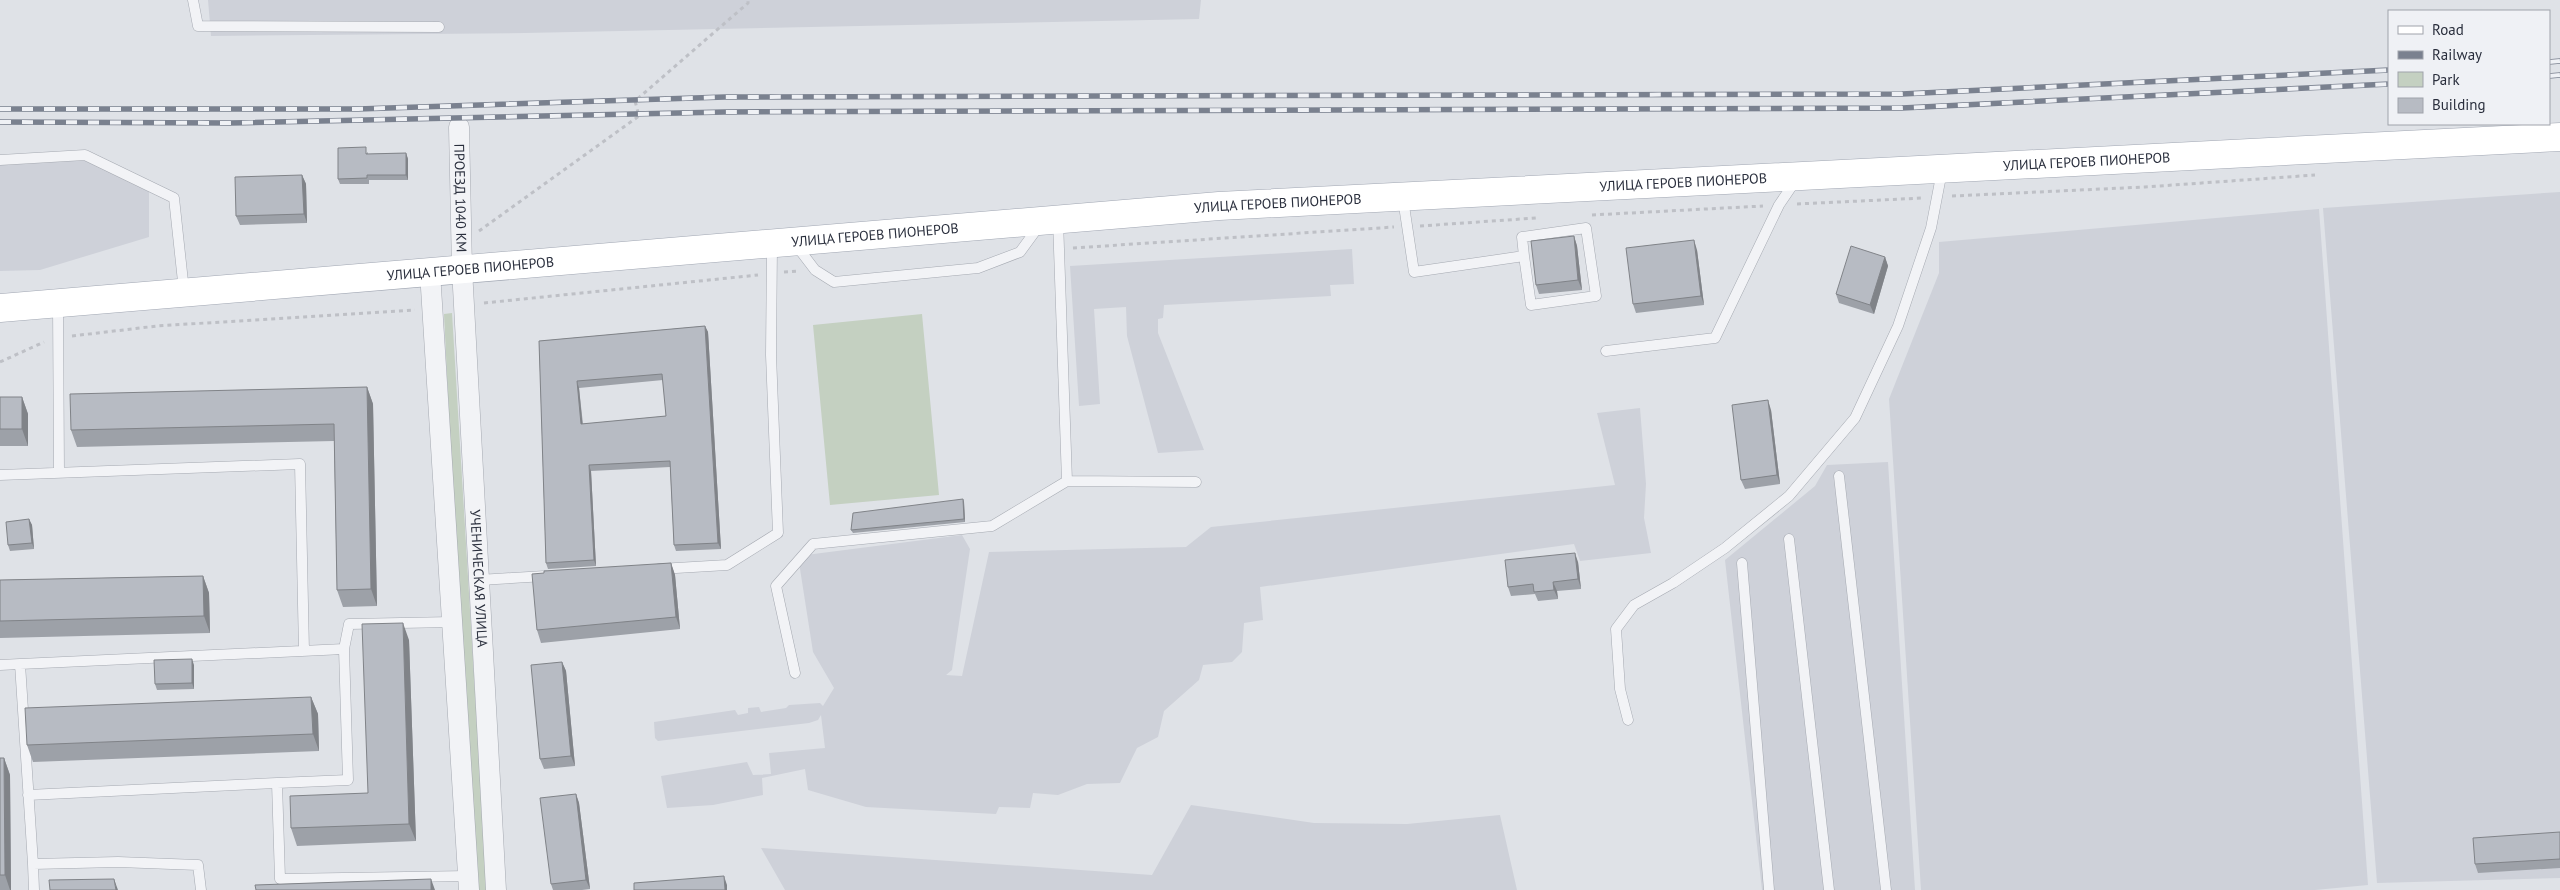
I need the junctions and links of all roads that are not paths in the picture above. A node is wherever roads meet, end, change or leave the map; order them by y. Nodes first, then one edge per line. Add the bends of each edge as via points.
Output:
1 (193, 0) edge
2 (439, 27) dead end
3 (459, 127) dead end
4 (2560, 137) edge
5 (0, 160) edge
6 (1942, 168) junction
7 (1799, 174) junction
8 (1403, 195) junction
9 (1051, 220) junction
10 (783, 242) junction
11 (1524, 256) junction
12 (468, 268) junction
13 (430, 272) junction
14 (184, 291) junction
15 (58, 303) junction
16 (0, 308) edge
17 (1606, 351) dead end
18 (59, 473) junction
19 (0, 476) edge
20 (1839, 476) dead end
21 (1067, 481) junction
22 (1196, 482) dead end
23 (1789, 539) dead end
24 (1742, 563) dead end
25 (647, 570) edge
26 (558, 575) edge
27 (479, 580) junction
28 (452, 622) junction
29 (344, 650) junction
30 (304, 651) junction
31 (20, 664) junction
32 (0, 665) edge
33 (795, 673) dead end
34 (1628, 720) dead end
35 (277, 783) junction
36 (28, 795) junction
37 (33, 864) junction
38 (469, 883) edge
39 (34, 890) edge
40 (201, 890) edge
41 (496, 890) edge
42 (1769, 890) edge
43 (1829, 890) edge
44 (1886, 890) edge

1 - 2 lane via 198,26
3 - 12 street, ПРОЕЗД 1040 КМ
4 - 6 main road, УЛИЦА ГЕРОЕВ ПИОНЕРОВ
5 - 14 lane via 85,155 174,198
6 - 7 main road, УЛИЦА ГЕРОЕВ ПИОНЕРОВ
6 - 34 lane via 1931,228 1898,326 1855,418 1789,496 1725,548 1674,583 1634,605 1616,629 1620,689
7 - 8 main road, УЛИЦА ГЕРОЕВ ПИОНЕРОВ
7 - 17 lane via 1779,205 1715,338
8 - 9 main road, УЛИЦА ГЕРОЕВ ПИОНЕРОВ
8 - 11 lane via 1414,272
9 - 10 main road, УЛИЦА ГЕРОЕВ ПИОНЕРОВ
9 - 10 lane via 1020,252 978,268 834,282
9 - 21 lane via 1059,249
10 - 12 main road, УЛИЦА ГЕРОЕВ ПИОНЕРОВ
10 - 25 lane via 773,274 771,355 778,533 727,565
11 - 11 lane via 1522,237 1586,228 1596,296 1531,305
12 - 13 main road, УЛИЦА ГЕРОЕВ ПИОНЕРОВ
12 - 27 street, УЧЕНИЧЕСКАЯ УЛИЦА via 464,305
13 - 14 main road, УЛИЦА ГЕРОЕВ ПИОНЕРОВ
13 - 28 street, УЧЕНИЧЕСКАЯ УЛИЦА
14 - 15 main road, УЛИЦА ГЕРОЕВ ПИОНЕРОВ
15 - 16 main road, УЛИЦА ГЕРОЕВ ПИОНЕРОВ
15 - 18 lane
18 - 19 lane
18 - 30 lane via 300,464
20 - 44 lane
21 - 22 lane
21 - 33 lane via 992,526 813,544 776,586
23 - 43 lane
24 - 42 lane
26 - 27 lane
27 - 41 street, УЧЕНИЧЕСКАЯ УЛИЦА
28 - 29 lane via 349,624
28 - 38 street, УЧЕНИЧЕСКАЯ УЛИЦА
29 - 30 lane
29 - 35 lane via 348,780
30 - 31 lane
31 - 32 lane
31 - 36 lane
35 - 36 lane
35 - 38 lane via 280,879
36 - 37 lane
37 - 39 lane
37 - 40 lane via 118,862 198,865

